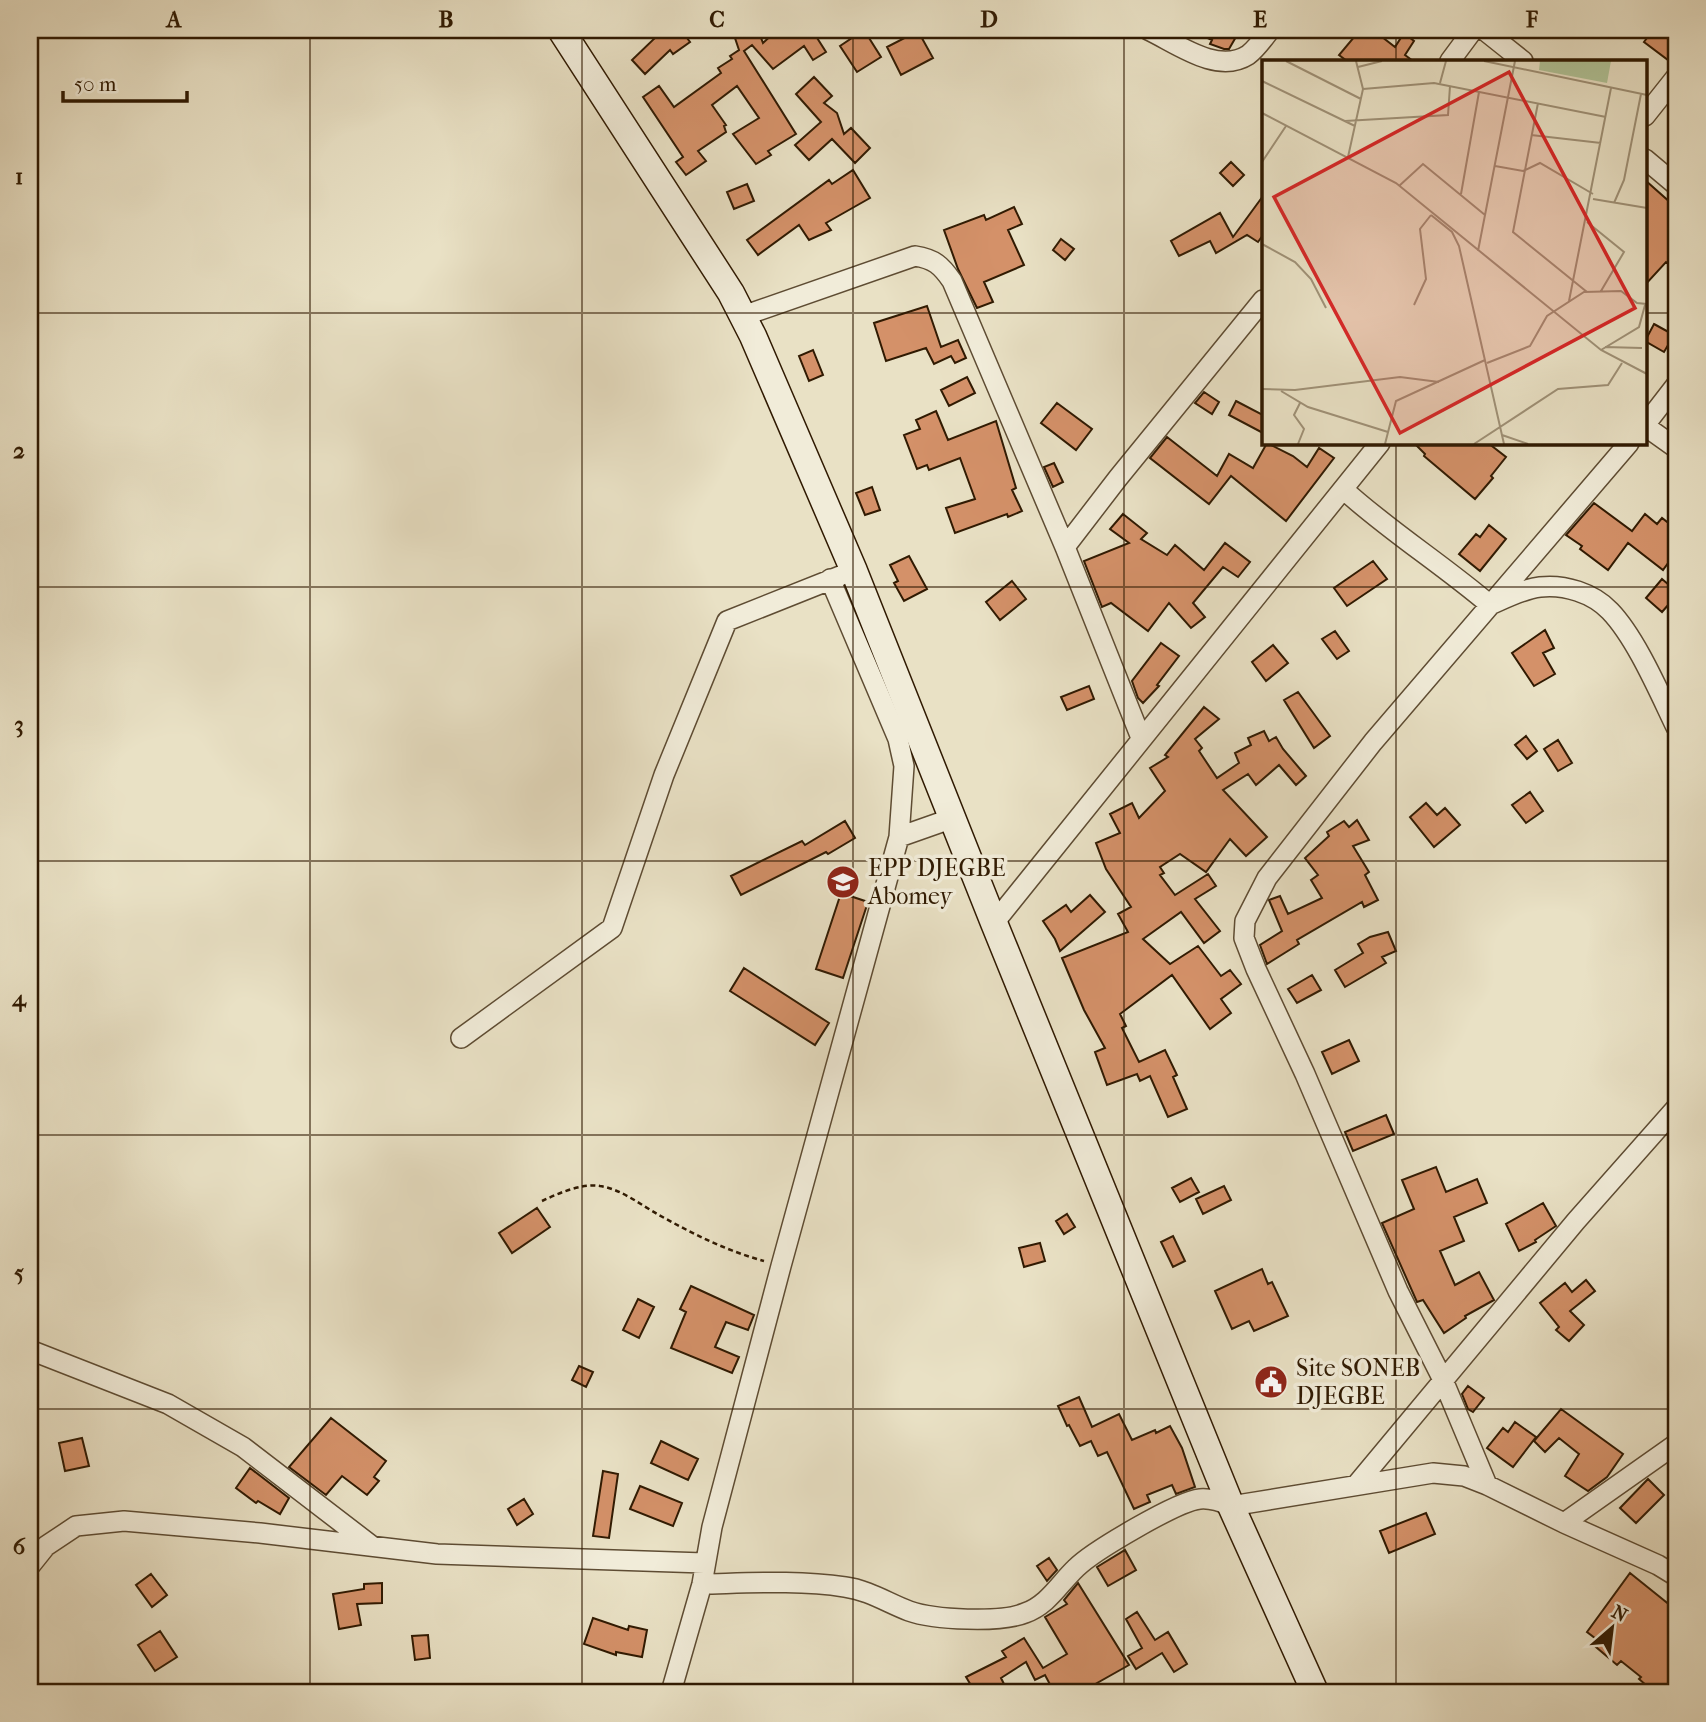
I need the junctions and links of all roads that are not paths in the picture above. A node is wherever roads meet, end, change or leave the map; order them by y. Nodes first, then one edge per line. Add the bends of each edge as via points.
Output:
1 (561, 30) edge
2 (1148, 30) edge
3 (1270, 30) edge
4 (1474, 30) edge
5 (1484, 30) edge
6 (1451, 60) edge
7 (1522, 60) edge
8 (1676, 77) edge
9 (1646, 115) edge
10 (1646, 160) edge
11 (1676, 185) edge
12 (1262, 301) edge
13 (743, 316) junction
14 (1676, 385) edge
15 (1646, 425) edge
16 (1646, 427) edge
17 (1379, 444) edge
18 (1628, 444) edge
19 (1676, 448) edge
20 (1343, 489) junction
21 (1065, 547) junction
22 (842, 575) junction
23 (1490, 605) junction
24 (1676, 727) edge
25 (1141, 738) junction
26 (953, 818) junction
27 (899, 837) junction
28 (994, 923) junction
29 (461, 1038) dead end
30 (1676, 1108) edge
31 (30, 1350) edge
32 (1443, 1380) junction
33 (1676, 1444) edge
34 (1357, 1484) junction
35 (1487, 1485) junction
36 (1231, 1506) junction
37 (1564, 1523) junction
38 (372, 1546) junction
39 (704, 1563) junction
40 (30, 1566) edge
41 (1676, 1576) edge
42 (702, 1584) junction
43 (671, 1692) edge
44 (1315, 1692) edge

1 - 13 street
2 - 3 street via 1204,57 1229,62 1248,55
4 - 6 street
5 - 7 street
8 - 9 street
10 - 11 street
12 - 21 street
13 - 21 street via 915,256 931,258 952,281
13 - 22 street
14 - 15 street
16 - 19 street
17 - 20 street
18 - 23 street
20 - 23 street
20 - 25 street
21 - 25 street
22 - 26 street
22 - 27 street via 904,766
22 - 29 street via 727,621 664,775 612,928
23 - 24 street via 1540,587 1563,587 1596,600 1626,632
23 - 32 street via 1373,742 1267,878 1245,921 1244,938 1398,1291
25 - 28 street
26 - 27 street
26 - 28 street
27 - 39 street
28 - 36 street
30 - 32 street
31 - 38 street via 168,1404 243,1447
32 - 34 street
32 - 35 street
33 - 37 street
34 - 35 street via 1433,1473 1464,1476
34 - 36 street
35 - 37 street
36 - 42 street via 1201,1498 1148,1521 1075,1568 1042,1605 1003,1619 925,1615 849,1587
36 - 44 street
37 - 41 street
38 - 39 street via 437,1554
38 - 40 street via 124,1521 76,1526 46,1546
39 - 42 street
42 - 43 street

